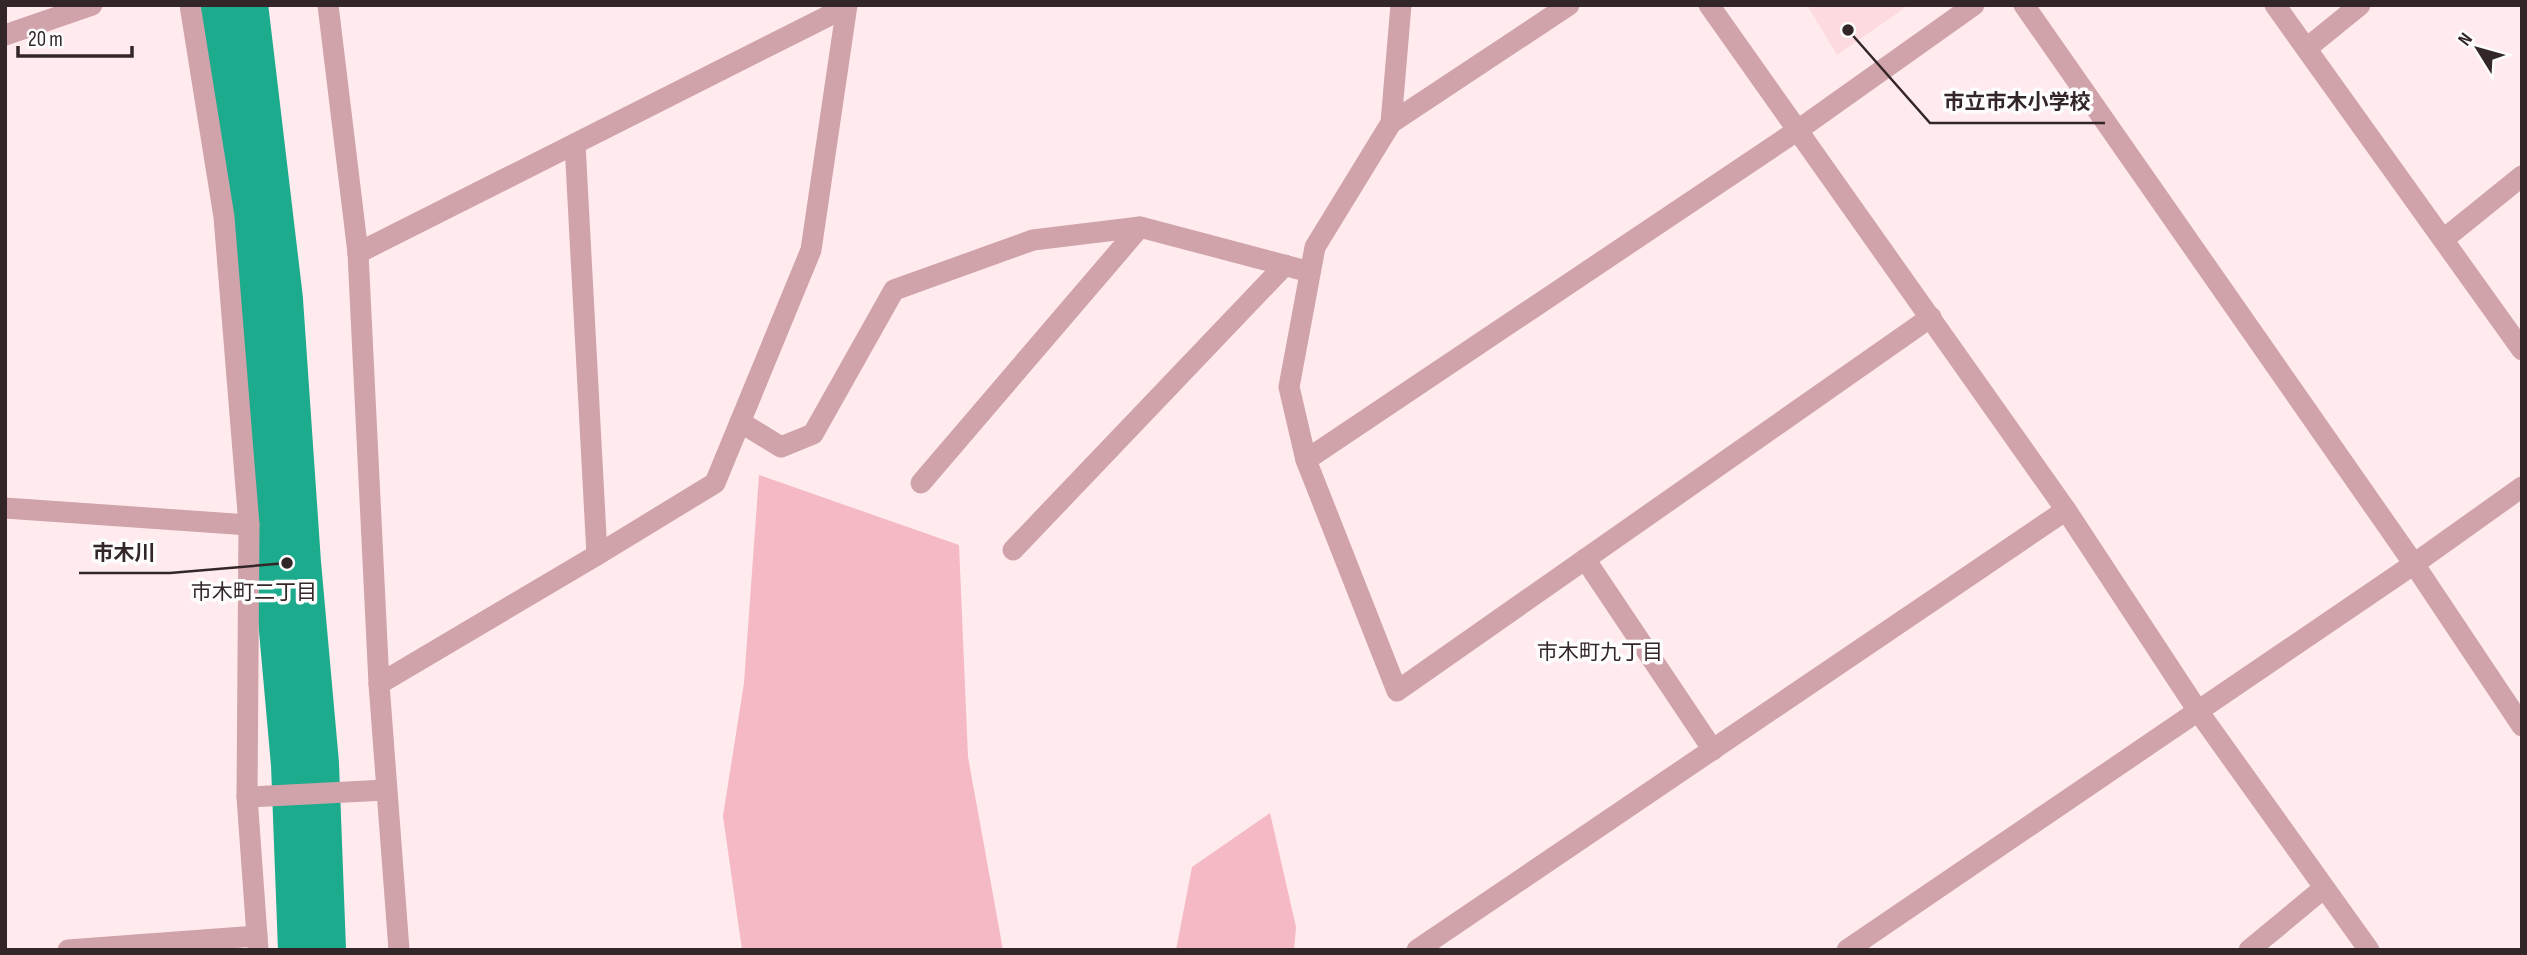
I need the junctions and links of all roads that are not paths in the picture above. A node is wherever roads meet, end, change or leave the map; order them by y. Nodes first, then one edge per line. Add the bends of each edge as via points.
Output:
1 (92, 5) edge
2 (190, 5) edge
3 (328, 5) edge
4 (1401, 5) edge
5 (1569, 5) edge
6 (1709, 5) edge
7 (1974, 5) edge
8 (2024, 5) edge
9 (2275, 5) edge
10 (2360, 5) edge
11 (847, 6) edge
12 (5, 35) edge
13 (2307, 48) junction
14 (1391, 123) junction
15 (1798, 130) junction
16 (575, 144) junction
17 (2522, 176) edge
18 (1140, 227) junction
19 (2444, 239) junction
20 (358, 253) junction
21 (1285, 265) junction
22 (1310, 272) junction
23 (1931, 317) junction
24 (2522, 350) edge
25 (740, 422) junction
26 (1306, 460) junction
27 (921, 484) dead end
28 (2522, 487) edge
29 (5, 508) edge
30 (2066, 510) junction
31 (249, 525) junction
32 (1013, 550) dead end
33 (597, 555) junction
34 (1585, 559) junction
35 (2414, 564) junction
36 (379, 684) junction
37 (2198, 711) junction
38 (2522, 726) edge
39 (1713, 750) junction
40 (386, 790) junction
41 (247, 797) junction
42 (2324, 888) junction
43 (257, 943) edge
44 (68, 950) edge
45 (399, 950) edge
46 (1417, 950) edge
47 (1847, 950) edge
48 (2249, 950) edge
49 (2369, 950) edge

1 - 12 street
2 - 31 street via 223,217
3 - 20 street
4 - 14 street
5 - 14 street
6 - 15 street
7 - 15 street
8 - 35 street
9 - 13 street
10 - 13 street
11 - 16 street
11 - 25 street via 811,250
13 - 19 street
14 - 22 street via 1315,247
15 - 23 street
15 - 26 street
16 - 20 street
16 - 33 street
17 - 19 street
18 - 21 street
18 - 25 street via 1032,240 894,290 813,435 781,447
18 - 27 street
19 - 24 street
20 - 36 street
21 - 22 street
21 - 32 street
22 - 26 street via 1289,387
23 - 30 street
23 - 34 street
25 - 33 street via 715,482
26 - 34 street via 1396,691
28 - 35 street
29 - 31 street
30 - 37 street
30 - 39 street
31 - 41 street
33 - 36 street
34 - 39 street
35 - 37 street
35 - 38 street
36 - 40 street
37 - 42 street
37 - 47 street
39 - 46 street
40 - 41 street
40 - 45 street
41 - 43 street
42 - 48 street
42 - 49 street
43 - 44 street

